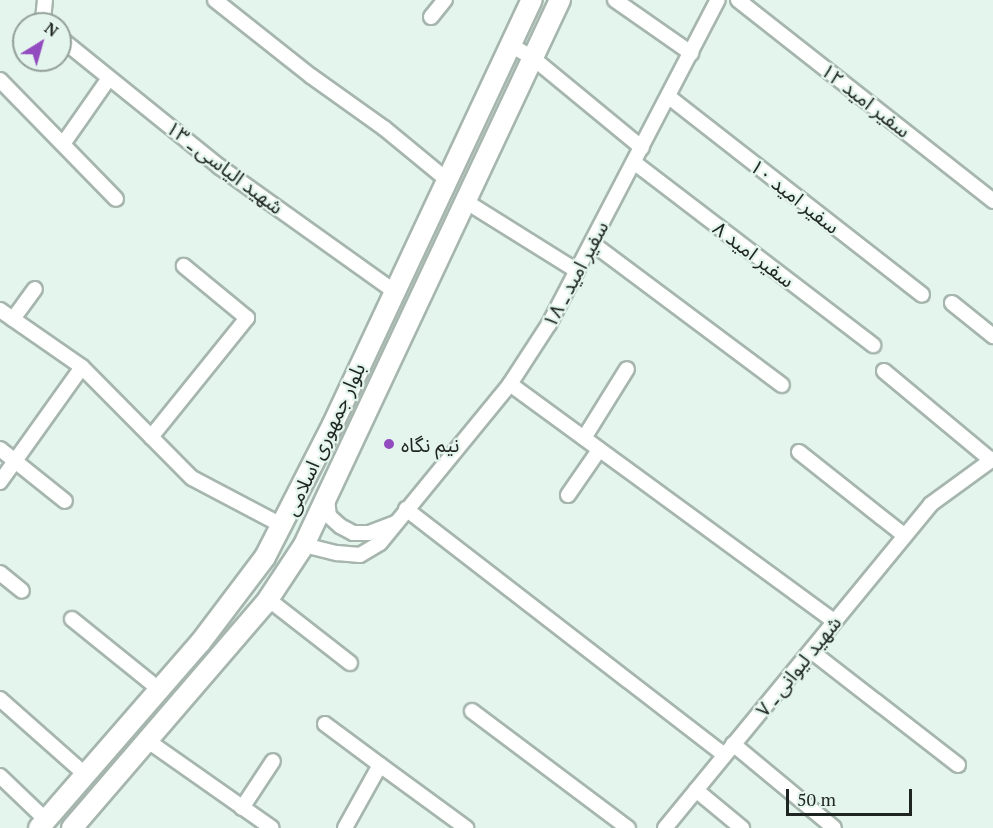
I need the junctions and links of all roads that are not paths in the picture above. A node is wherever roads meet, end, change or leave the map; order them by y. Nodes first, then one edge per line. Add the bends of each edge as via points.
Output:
1 (215, 0) edge
2 (445, 0) edge
3 (532, 0) edge
4 (560, 0) edge
5 (615, 0) edge
6 (718, 0) edge
7 (738, 0) edge
8 (431, 17) dead end
9 (511, 45) junction
10 (72, 48) edge
11 (691, 53) junction
12 (532, 58) junction
13 (110, 78) junction
14 (0, 80) edge
15 (669, 97) junction
16 (63, 144) junction
17 (642, 148) junction
18 (634, 163) junction
19 (447, 180) junction
20 (116, 199) dead end
21 (465, 201) junction
22 (993, 201) edge
23 (592, 243) junction
24 (184, 266) dead end
25 (577, 271) junction
26 (35, 289) dead end
27 (394, 291) junction
28 (922, 295) dead end
29 (952, 303) dead end
30 (0, 310) edge
31 (13, 319) junction
32 (993, 336) edge
33 (873, 345) dead end
34 (82, 367) junction
35 (627, 369) dead end
36 (884, 371) dead end
37 (510, 384) junction
38 (782, 385) dead end
39 (333, 424) junction
40 (151, 437) junction
41 (356, 438) junction
42 (584, 438) junction
43 (0, 449) edge
44 (599, 450) junction
45 (799, 452) dead end
46 (992, 459) edge
47 (15, 461) junction
48 (0, 482) edge
49 (568, 495) dead end
50 (327, 496) junction
51 (65, 501) dead end
52 (406, 509) junction
53 (395, 523) junction
54 (283, 526) junction
55 (905, 536) junction
56 (304, 545) junction
57 (0, 573) edge
58 (22, 591) dead end
59 (268, 598) junction
60 (72, 620) dead end
61 (834, 621) junction
62 (811, 651) junction
63 (350, 663) dead end
64 (160, 690) junction
65 (0, 699) edge
66 (472, 711) dead end
67 (325, 724) dead end
68 (148, 741) junction
69 (733, 744) junction
70 (724, 755) junction
71 (273, 761) dead end
72 (380, 765) junction
73 (958, 765) dead end
74 (86, 775) junction
75 (0, 776) edge
76 (696, 790) junction
77 (242, 808) junction
78 (43, 824) edge
79 (347, 827) edge
80 (72, 828) edge
81 (272, 828) edge
82 (466, 828) edge
83 (628, 828) edge
84 (665, 828) edge
85 (742, 828) edge
86 (834, 828) edge

1 - 19 street
2 - 8 street
3 - 9 main road, بلوار جمهوری اسلامی
4 - 12 main road, بلوار جمهوری اسلامی
5 - 11 street
6 - 11 street, سفیر امید ـ ۱۸
7 - 22 street, سفیر امید ۱۲
9 - 12 street
9 - 19 main road, بلوار جمهوری اسلامی
10 - 13 street, شهید الیاسی ـ ۱۳
11 - 15 street, سفیر امید ـ ۱۸
12 - 17 street
12 - 21 main road, بلوار جمهوری اسلامی
13 - 16 street
13 - 27 street, شهید الیاسی ـ ۱۳ via 220,167
14 - 16 street
15 - 17 street, سفیر امید ـ ۱۸
15 - 28 street, سفیر امید ۱۰
16 - 20 street
17 - 18 street, سفیر امید ـ ۱۸
18 - 23 street, سفیر امید ـ ۱۸
18 - 33 street, سفیر امید ۸
19 - 27 main road, بلوار جمهوری اسلامی
21 - 25 street
21 - 41 main road, بلوار جمهوری اسلامی
23 - 25 street, سفیر امید ـ ۱۸
23 - 38 street
24 - 40 street via 247,318
25 - 37 street, سفیر امید ـ ۱۸
26 - 31 street
27 - 39 main road, بلوار جمهوری اسلامی
29 - 32 street
30 - 31 street
31 - 34 street
34 - 40 street
34 - 47 street
35 - 42 street
36 - 46 street
37 - 42 street
37 - 52 street, سفیر امید ـ ۱۸
39 - 41 main road
39 - 54 main road, بلوار جمهوری اسلامی
40 - 54 street via 192,478
41 - 50 main road, بلوار جمهوری اسلامی
42 - 44 street
43 - 47 street
44 - 49 street
44 - 61 street
45 - 55 street
46 - 55 street, شهید لیوانی ـ ۷ via 931,504
47 - 48 street
47 - 51 street
50 - 53 street via 329,516 353,533 369,533
50 - 56 main road, بلوار جمهوری اسلامی
52 - 53 street, سفیر امید ـ ۱۸
52 - 70 street
53 - 56 street, سفیر امید ـ ۱۸ via 380,543 360,555
54 - 64 main road, بلوار جمهوری اسلامی via 234,599
55 - 61 street, شهید لیوانی ـ ۷
56 - 59 main road, بلوار جمهوری اسلامی
57 - 58 street
59 - 63 street
59 - 68 main road, بلوار جمهوری اسلامی
60 - 64 street
61 - 62 street, شهید لیوانی ـ ۷
62 - 69 street, شهید لیوانی ـ ۷
62 - 73 street
64 - 74 main road, بلوار جمهوری اسلامی
65 - 74 street
66 - 83 street
67 - 72 street
68 - 77 street
68 - 80 main road, بلوار جمهوری اسلامی
69 - 70 street, شهید لیوانی ـ ۷
69 - 86 street
70 - 76 street, شهید لیوانی ـ ۷
71 - 77 street
72 - 79 street
72 - 82 street
74 - 78 main road, بلوار جمهوری اسلامی
75 - 78 street
76 - 84 street, شهید لیوانی ـ ۷
76 - 85 street
77 - 81 street

